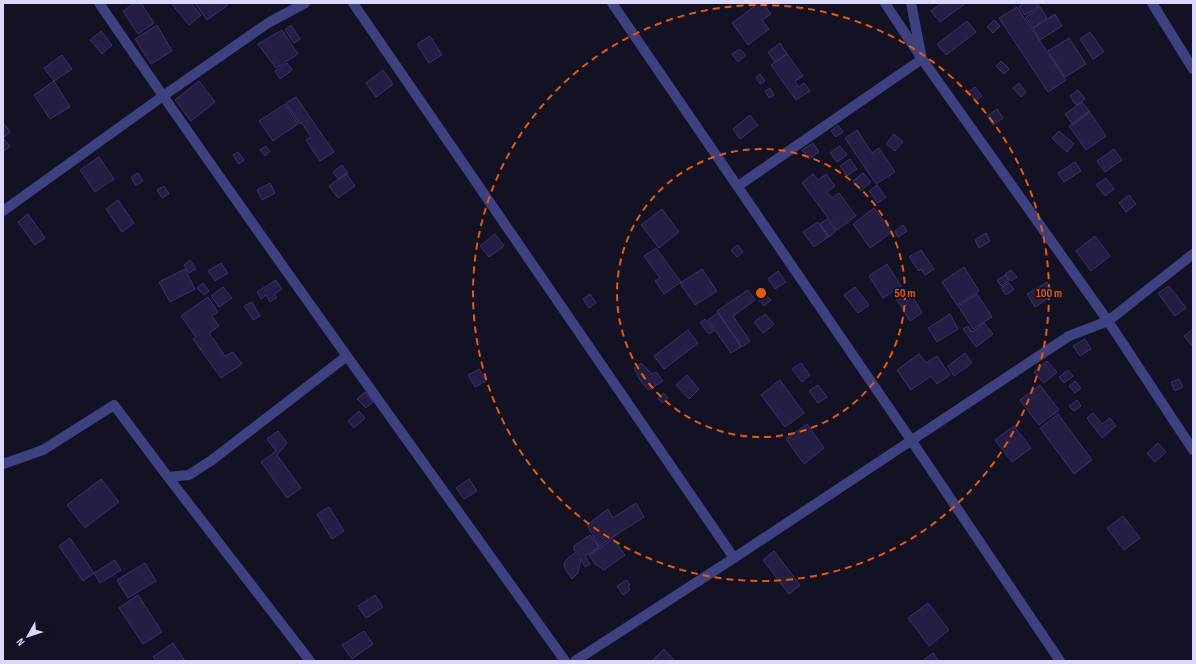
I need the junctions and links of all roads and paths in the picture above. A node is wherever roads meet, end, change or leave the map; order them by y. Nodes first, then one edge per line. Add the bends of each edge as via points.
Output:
1 (99, 3) edge
2 (305, 3) edge
3 (354, 3) edge
4 (612, 3) edge
5 (885, 3) edge
6 (911, 3) edge
7 (1152, 3) edge
8 (922, 59) junction
9 (1193, 69) edge
10 (163, 96) junction
11 (738, 186) junction
12 (3, 212) edge
13 (1193, 254) edge
14 (1108, 320) junction
15 (347, 356) junction
16 (911, 440) junction
17 (1193, 450) edge
18 (3, 464) edge
19 (168, 478) junction
20 (734, 558) junction
21 (310, 661) edge
22 (565, 661) edge
23 (575, 661) edge
24 (1060, 661) edge

1 - 10 street
2 - 10 street via 268,23
3 - 20 street
4 - 11 street
5 - 8 street
6 - 8 street
7 - 9 street
8 - 11 street
8 - 14 street
10 - 12 street
10 - 15 street
11 - 16 street
13 - 14 street
14 - 16 street via 1069,336
14 - 17 street
15 - 19 street via 190,475
15 - 22 street
16 - 20 street
16 - 24 street
18 - 19 street via 43,450 114,406
19 - 21 street
20 - 23 street

